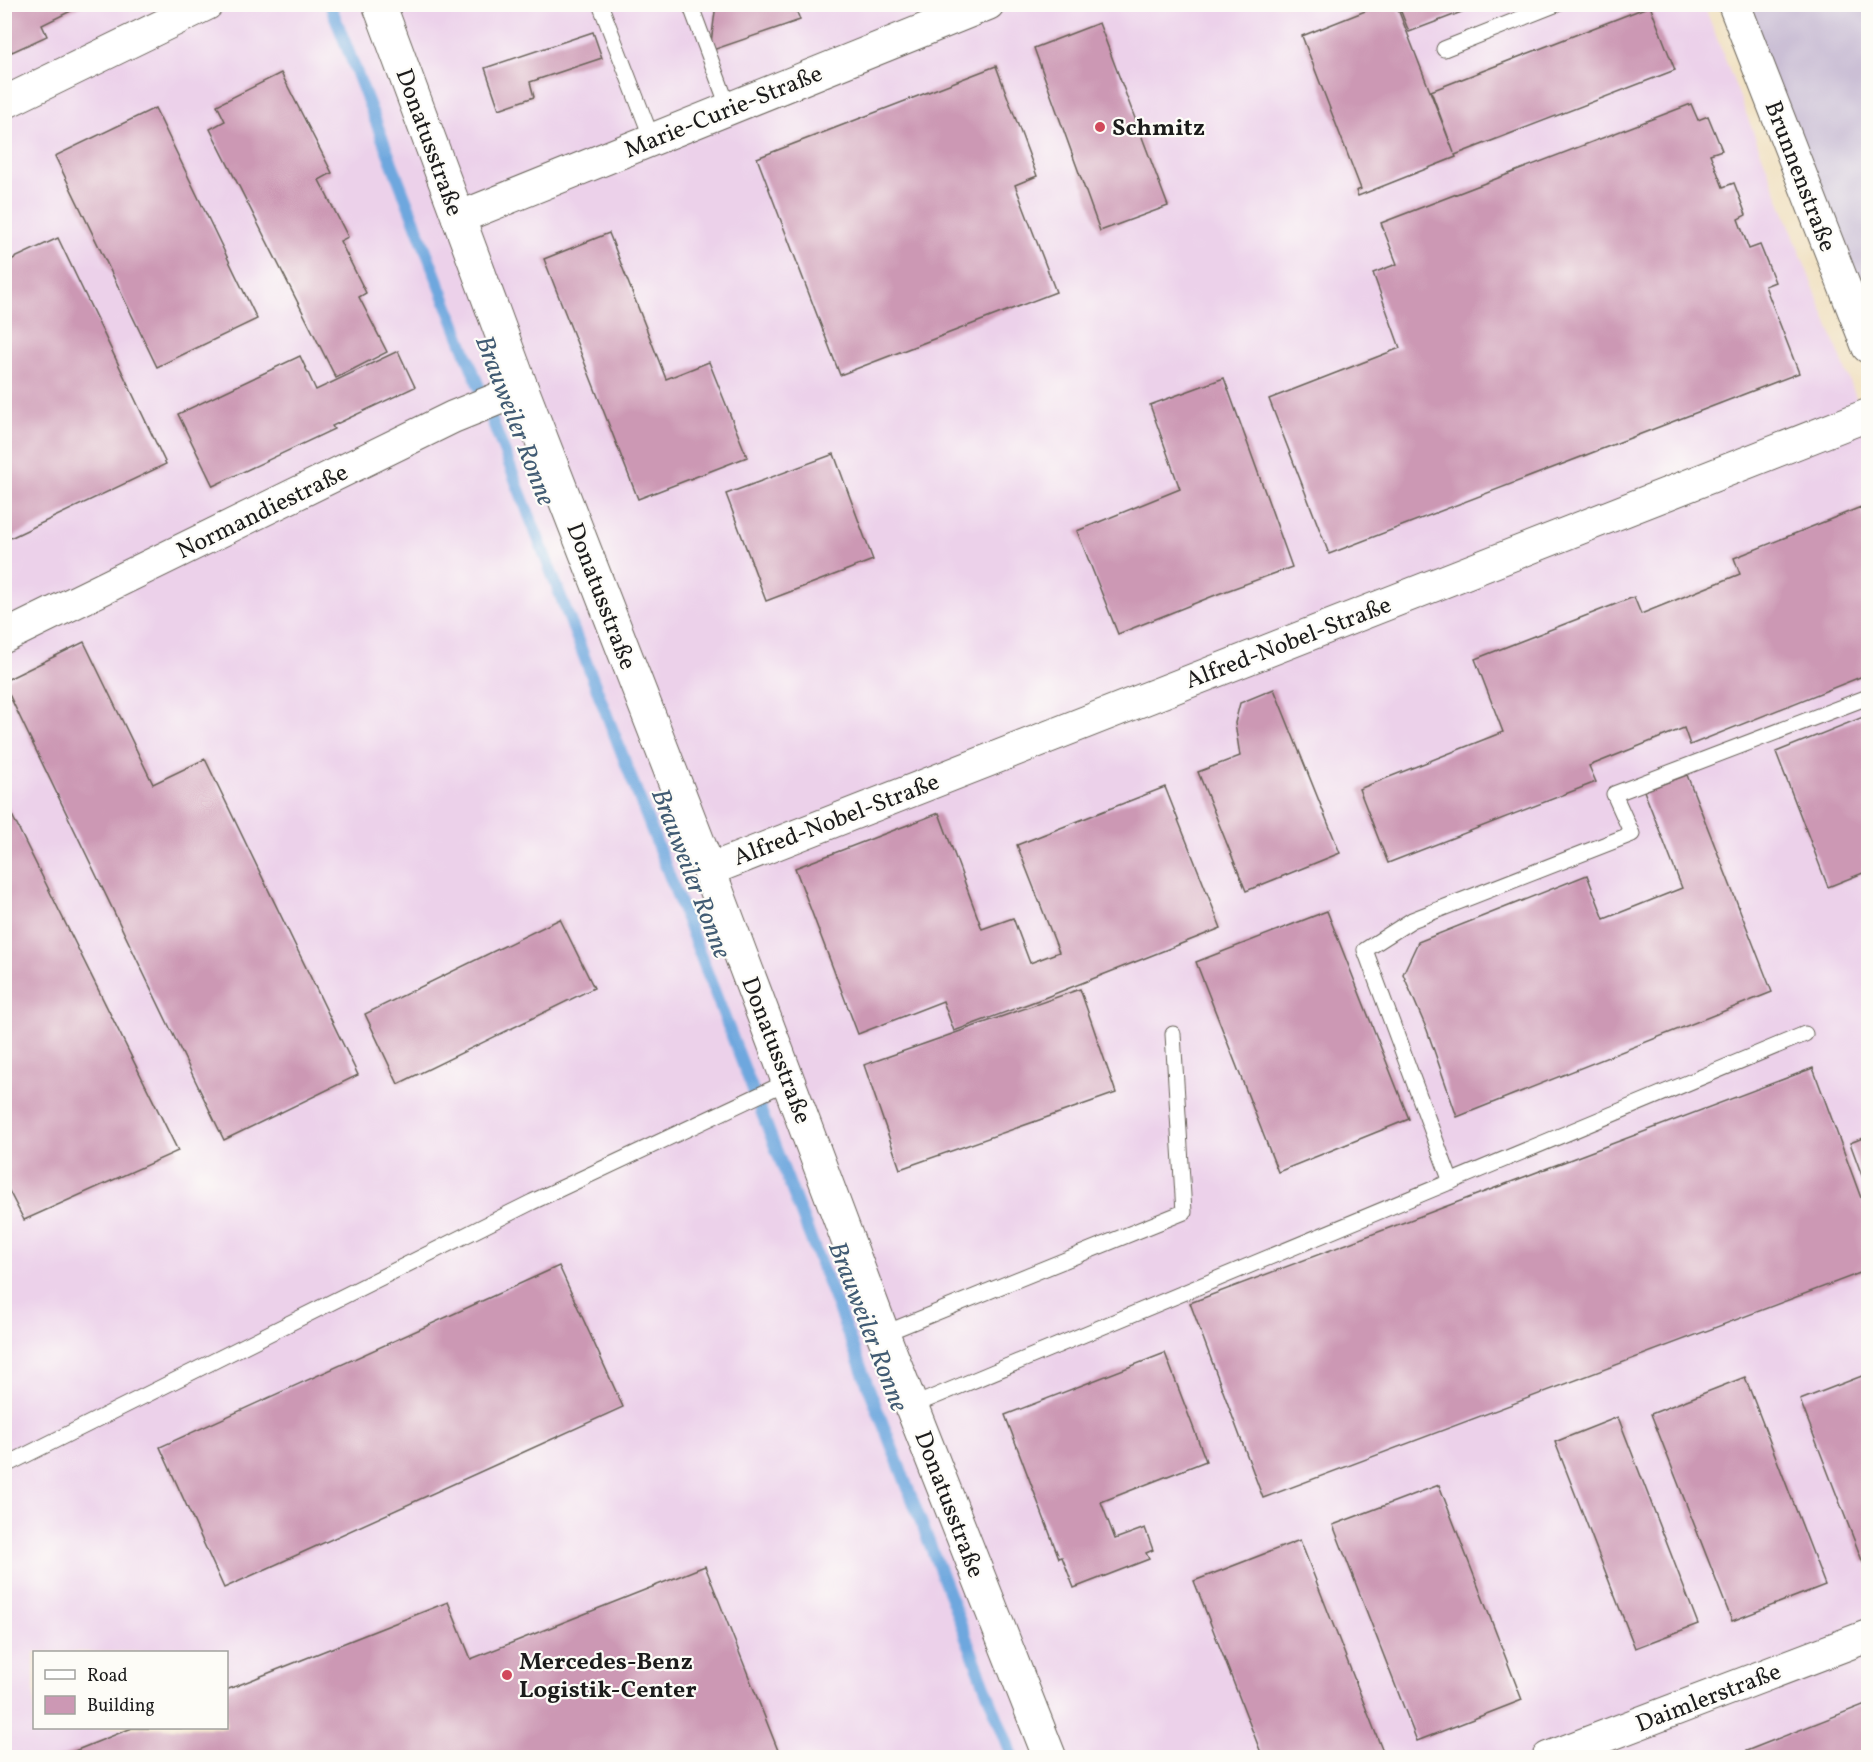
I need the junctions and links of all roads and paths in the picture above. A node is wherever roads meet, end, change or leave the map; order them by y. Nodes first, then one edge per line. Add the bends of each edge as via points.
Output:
1 (207, 4) edge
2 (379, 4) edge
3 (600, 4) edge
4 (690, 4) edge
5 (988, 4) edge
6 (1557, 4) edge
7 (1734, 4) edge
8 (1444, 49) dead end
9 (4, 104) edge
10 (729, 109) junction
11 (652, 139) junction
12 (458, 218) junction
13 (1869, 347) edge
14 (515, 392) junction
15 (1869, 415) edge
16 (4, 637) edge
17 (1869, 697) edge
18 (709, 870) junction
19 (1173, 1034) dead end
20 (1805, 1034) dead end
21 (781, 1085) junction
22 (1451, 1182) junction
23 (883, 1334) junction
24 (912, 1406) junction
25 (4, 1466) edge
26 (1869, 1636) edge
27 (1050, 1758) edge
28 (1548, 1758) edge

1 - 9 street
2 - 12 street, Donatusstraße
3 - 11 lane
4 - 10 lane
5 - 10 street, Marie-Curie-Straße
6 - 8 lane
7 - 13 street, Brunnenstraße
10 - 11 street, Marie-Curie-Straße
11 - 12 street, Marie-Curie-Straße
12 - 14 street, Donatusstraße
14 - 16 street, Normandiestraße via 453,417
14 - 18 street, Donatusstraße
15 - 18 street, Alfred-Nobel-Straße
17 - 22 lane via 1614,794 1632,834 1412,920 1365,950
18 - 21 street, Donatusstraße
19 - 23 lane via 1184,1212
20 - 22 lane
21 - 23 street, Donatusstraße
21 - 25 lane via 532,1202
22 - 24 lane
23 - 24 street, Donatusstraße
24 - 27 street, Donatusstraße
26 - 28 street, Daimlerstraße

